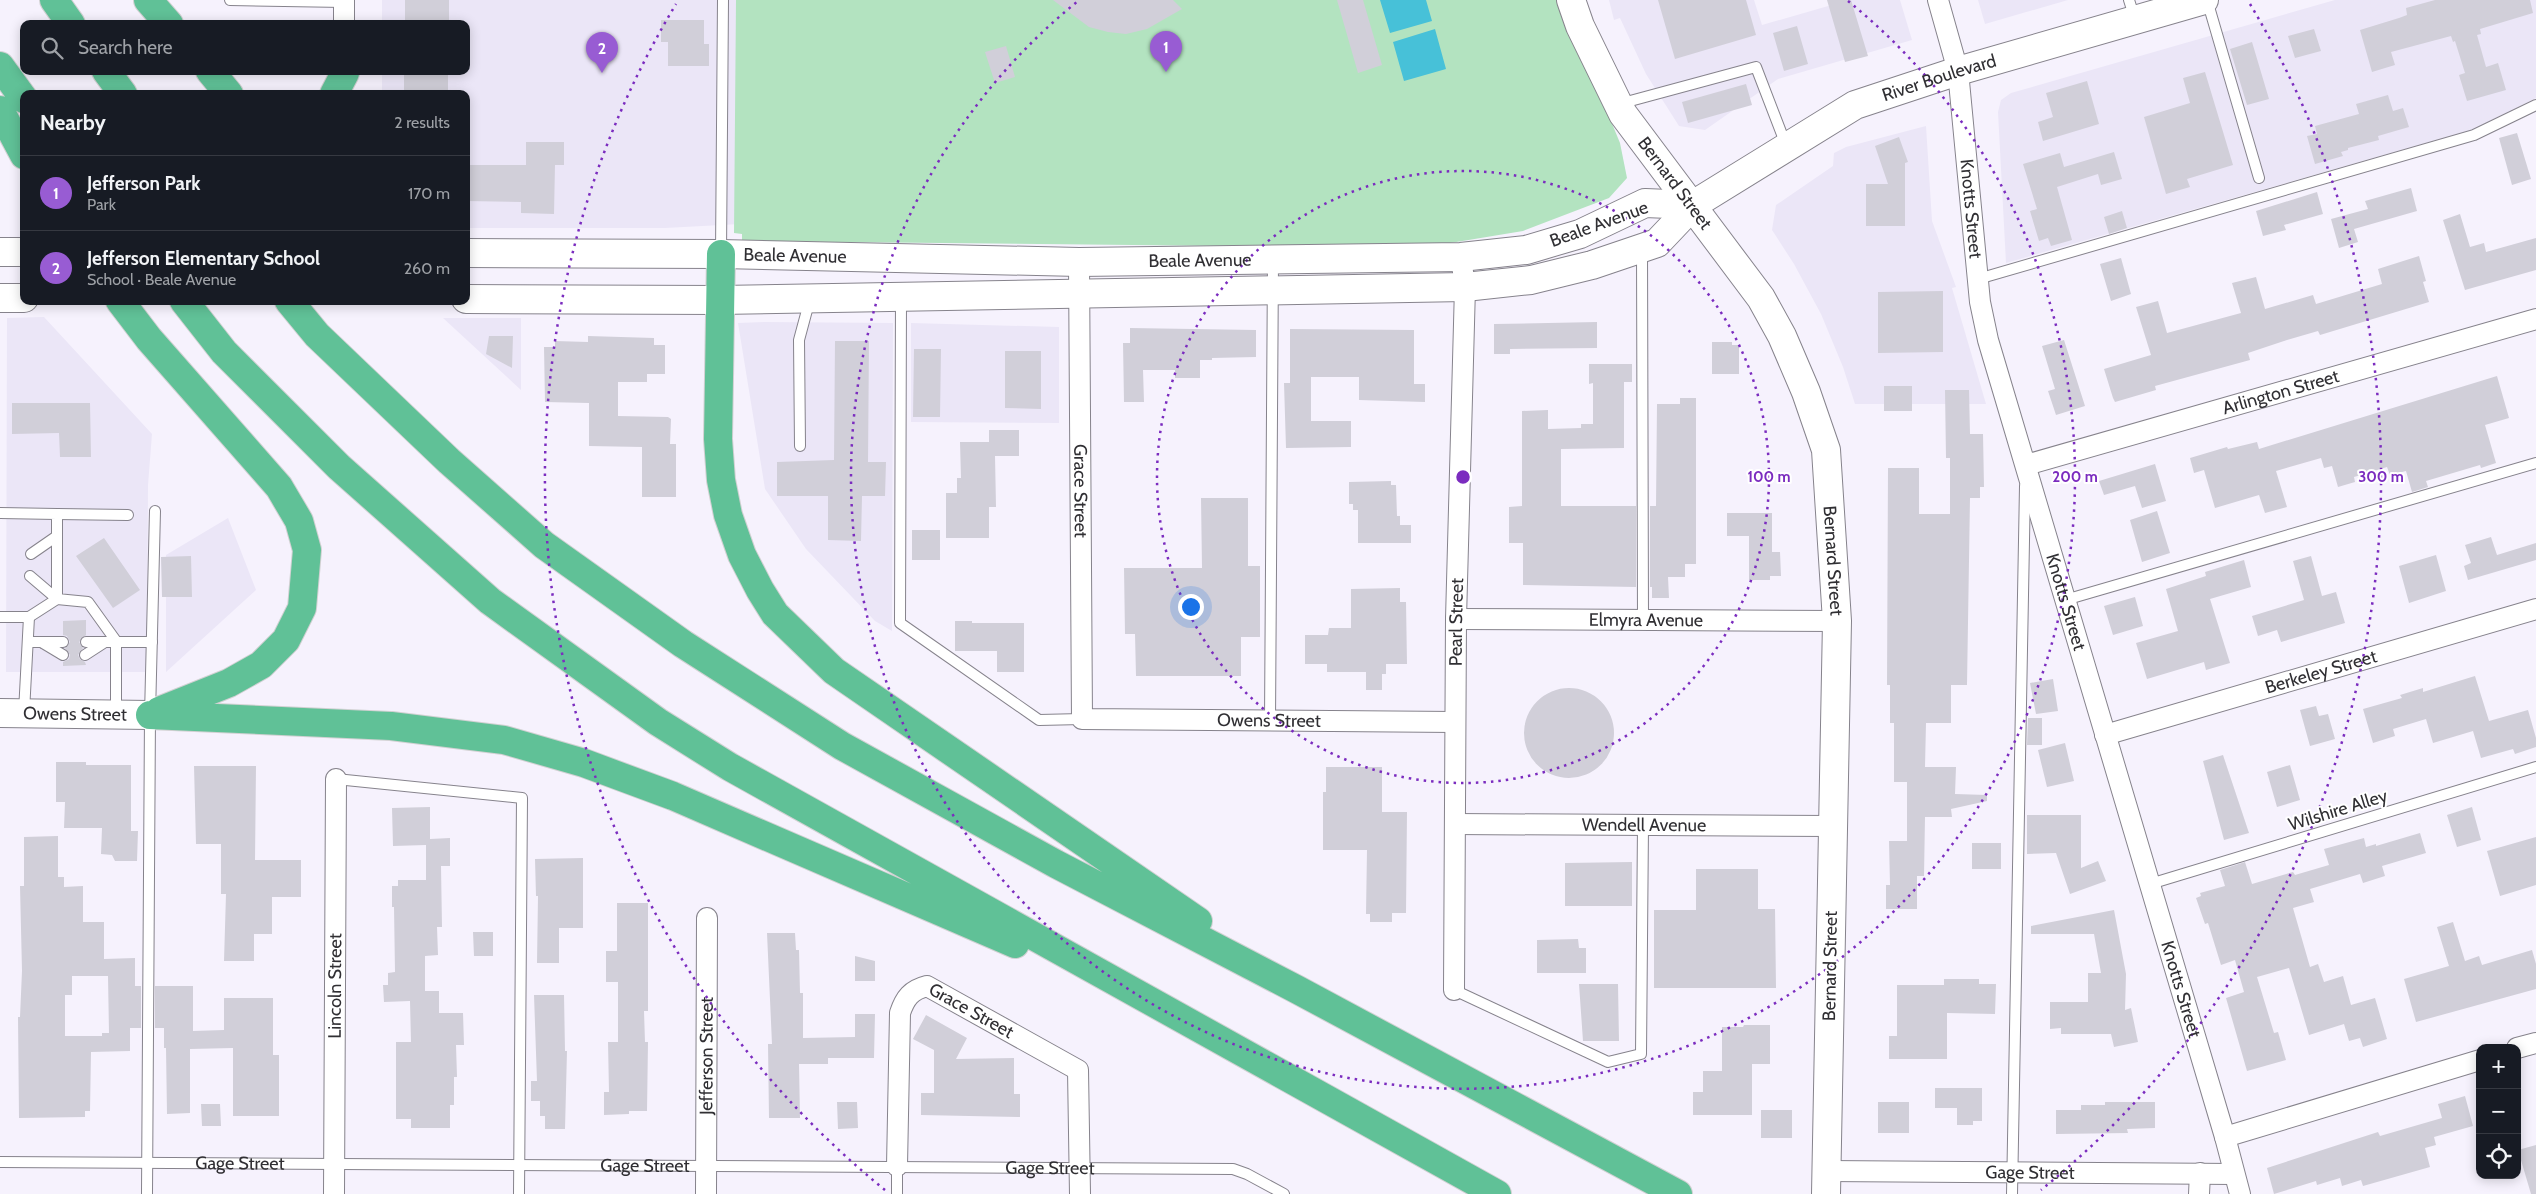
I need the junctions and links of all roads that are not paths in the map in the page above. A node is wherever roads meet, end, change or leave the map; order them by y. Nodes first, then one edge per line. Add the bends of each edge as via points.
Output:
1 (54, 0) edge
2 (148, 0) edge
3 (230, 0) edge
4 (723, 0) edge
5 (1571, 0) edge
6 (1938, 0) edge
7 (2205, 0) edge
8 (344, 1) edge
9 (2132, 10) edge
10 (69, 20) edge
11 (166, 20) edge
12 (344, 20) edge
13 (0, 66) edge
14 (1958, 71) junction
15 (109, 75) edge
16 (213, 75) edge
17 (120, 90) edge
18 (226, 90) edge
19 (20, 94) edge
20 (1618, 104) junction
21 (2536, 105) edge
22 (0, 110) edge
23 (1787, 147) junction
24 (20, 148) edge
25 (2259, 178) dead end
26 (1693, 205) junction
27 (1642, 248) junction
28 (0, 252) edge
29 (20, 252) edge
30 (470, 253) edge
31 (721, 254) junction
32 (1461, 257) junction
33 (1273, 260) junction
34 (1079, 262) junction
35 (1978, 280) junction
36 (1466, 287) junction
37 (1272, 290) junction
38 (1079, 292) junction
39 (901, 296) junction
40 (0, 298) edge
41 (20, 298) edge
42 (810, 298) junction
43 (470, 299) edge
44 (720, 300) junction
45 (123, 305) edge
46 (187, 305) edge
47 (292, 305) edge
48 (2536, 319) edge
49 (800, 446) dead end
50 (2536, 463) edge
51 (2026, 465) junction
52 (155, 511) dead end
53 (0, 513) edge
54 (57, 514) junction
55 (128, 515) dead end
56 (56, 536) junction
57 (31, 554) dead end
58 (30, 576) dead end
59 (57, 598) junction
60 (2065, 600) junction
61 (2536, 609) edge
62 (0, 617) edge
63 (29, 617) junction
64 (1456, 619) junction
65 (1643, 620) junction
66 (1837, 621) junction
67 (116, 641) junction
68 (28, 642) junction
69 (42, 642) junction
70 (63, 642) dead end
71 (86, 642) dead end
72 (105, 642) junction
73 (152, 642) junction
74 (63, 655) dead end
75 (85, 655) dead end
76 (12, 713) edge
77 (116, 714) junction
78 (150, 715) junction
79 (1082, 720) junction
80 (1270, 720) junction
81 (1455, 722) junction
82 (2105, 735) junction
83 (2536, 767) edge
84 (336, 779) joint
85 (1454, 824) junction
86 (1643, 825) junction
87 (1833, 826) junction
88 (2150, 884) junction
89 (707, 918) dead end
90 (1296, 989) junction
91 (1454, 990) joint
92 (1159, 1008) junction
93 (2536, 1043) edge
94 (2521, 1047) edge
95 (2476, 1061) edge
96 (2225, 1137) junction
97 (0, 1162) edge
98 (148, 1163) junction
99 (334, 1164) junction
100 (519, 1164) junction
101 (707, 1166) junction
102 (898, 1166) junction
103 (1080, 1167) junction
104 (2012, 1172) junction
105 (2200, 1173) junction
106 (2234, 1174) junction
107 (1826, 1183) edge
108 (1271, 1190) edge
109 (147, 1194) edge
110 (334, 1194) edge
111 (519, 1194) edge
112 (706, 1194) edge
113 (897, 1194) edge
114 (1080, 1194) edge
115 (1284, 1194) edge
116 (1496, 1194) edge
117 (1678, 1194) edge
118 (2012, 1194) edge
119 (2200, 1194) edge
120 (2240, 1194) edge

1 - 10 highway
2 - 11 highway
3 - 8 lane
4 - 31 lane
5 - 20 main road, Bernard Street via 1583,34
6 - 14 street, Knotts Street
7 - 9 main road, River Boulevard
7 - 25 lane
8 - 12 street
9 - 14 main road, River Boulevard
13 - 19 highway
14 - 23 main road, River Boulevard via 1855,105
14 - 35 street, Knotts Street
15 - 17 highway
16 - 18 highway
20 - 23 lane via 1756,67
20 - 26 main road, Bernard Street
21 - 35 lane via 2474,135
22 - 24 highway
23 - 26 main road, River Boulevard
26 - 27 main road, Beale Avenue via 1656,243
26 - 32 main road, Beale Avenue via 1645,203 1580,234 1526,250
26 - 66 main road, Bernard Street via 1761,298 1782,336 1806,392 1826,450
27 - 36 main road, Beale Avenue via 1592,265 1530,280
27 - 65 lane
28 - 29 main road
30 - 31 main road, Beale Avenue
31 - 34 main road, Beale Avenue
31 - 44 highway
32 - 33 main road, Beale Avenue
32 - 36 street, Pearl Street
33 - 34 main road, Beale Avenue
33 - 37 lane
34 - 38 street, Grace Street
35 - 51 street, Knotts Street via 1988,340
36 - 37 main road, Beale Avenue
36 - 64 street, Pearl Street
37 - 38 main road, Beale Avenue
37 - 80 lane
38 - 39 main road, Beale Avenue
38 - 79 street, Grace Street
39 - 42 main road, Beale Avenue
39 - 79 lane via 900,622 1039,720
40 - 41 main road
42 - 44 main road, Beale Avenue
42 - 49 lane via 799,340
43 - 44 main road, Beale Avenue
44 - 90 highway via 718,439 721,480 728,516 742,555 775,614 834,671
45 - 78 highway via 149,339 279,486 299,521 307,550 302,608 286,640 261,665 229,683
46 - 92 highway via 224,352 339,467 490,601 576,664 658,722 730,767
47 - 90 highway via 317,335 544,545 683,644 842,746 1056,864
48 - 51 street, Arlington Street
50 - 60 lane
51 - 60 street, Knotts Street
51 - 104 lane
52 - 73 lane
53 - 54 lane
54 - 55 lane
54 - 56 lane
56 - 57 lane
56 - 59 lane
58 - 59 lane
59 - 63 lane
59 - 67 lane via 88,602
60 - 82 street, Knotts Street
61 - 82 street, Berkeley Street
62 - 63 lane
63 - 68 lane
64 - 65 street, Elmyra Avenue
64 - 81 street, Pearl Street
65 - 66 street, Elmyra Avenue
66 - 87 main road, Bernard Street
67 - 72 lane
67 - 73 lane
67 - 77 lane
68 - 69 lane
68 - 76 lane
69 - 70 lane
69 - 74 lane
71 - 72 lane
72 - 75 lane
73 - 78 lane
76 - 77 main road, Owens Street
77 - 78 main road, Owens Street
78 - 92 highway via 391,726 504,740 584,763 681,800
78 - 98 lane
79 - 80 street, Owens Street
80 - 81 street, Owens Street
81 - 85 street, Pearl Street
82 - 88 street, Knotts Street
83 - 88 lane, Wilshire Alley
84 - 99 street, Lincoln Street
84 - 100 lane via 522,798
85 - 86 street, Wendell Avenue
85 - 91 street, Pearl Street
86 - 87 street, Wendell Avenue
86 - 91 lane via 1641,1054 1608,1062
87 - 107 main road, Bernard Street
88 - 96 street, Knotts Street
89 - 101 street, Jefferson Street
90 - 117 highway
92 - 116 highway
93 - 94 street
95 - 96 street
96 - 106 street, Knotts Street
97 - 98 lane, Gage Street
98 - 99 lane, Gage Street
98 - 109 lane
99 - 100 lane, Gage Street
99 - 110 street, Lincoln Street
100 - 101 lane, Gage Street
100 - 111 lane
101 - 102 lane, Gage Street
101 - 112 street, Jefferson Street
102 - 103 lane, Gage Street
102 - 103 street, Grace Street via 900,1013 904,1000 916,989 927,986 1078,1070
102 - 113 lane
103 - 108 lane, Gage Street via 1233,1169
103 - 114 street, Grace Street
104 - 105 street, Gage Street
104 - 107 street, Gage Street
104 - 118 lane
105 - 106 street, Gage Street
105 - 119 street
106 - 120 street, Knotts Street
108 - 115 lane, Gage Street

